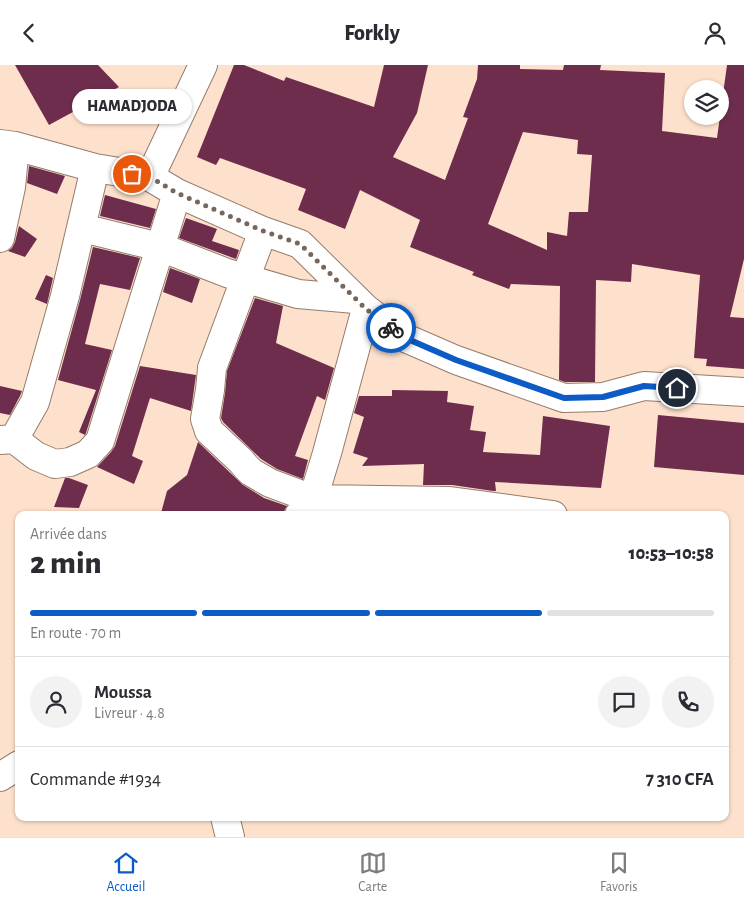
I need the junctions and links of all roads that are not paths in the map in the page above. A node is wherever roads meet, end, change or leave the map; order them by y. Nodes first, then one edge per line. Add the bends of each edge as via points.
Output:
1 (203, 65) edge
2 (8, 145) edge
3 (95, 168) junction
4 (150, 177) junction
5 (177, 193) junction
6 (82, 228) junction
7 (263, 231) junction
8 (0, 238) edge
9 (160, 247) junction
10 (245, 278) junction
11 (360, 304) junction
12 (744, 392) edge
13 (7, 440) edge
14 (306, 507) edge
15 (524, 511) edge
16 (15, 768) edge
17 (0, 777) edge
18 (226, 821) edge
19 (230, 837) edge

1 - 4 street
2 - 3 street
2 - 8 street via 11,187
3 - 4 street
3 - 6 street
4 - 5 street
5 - 7 street
5 - 9 street
6 - 9 street
6 - 13 street via 35,402
7 - 10 street
7 - 11 street via 300,244
9 - 10 street
9 - 13 street via 100,441 88,454 55,464
10 - 11 street via 298,293
10 - 14 street via 212,368 205,419 209,431 251,472
11 - 12 street via 403,337 456,360 564,398 603,397 644,386
11 - 14 street via 327,453
14 - 15 street via 450,501
16 - 17 street
18 - 19 street

